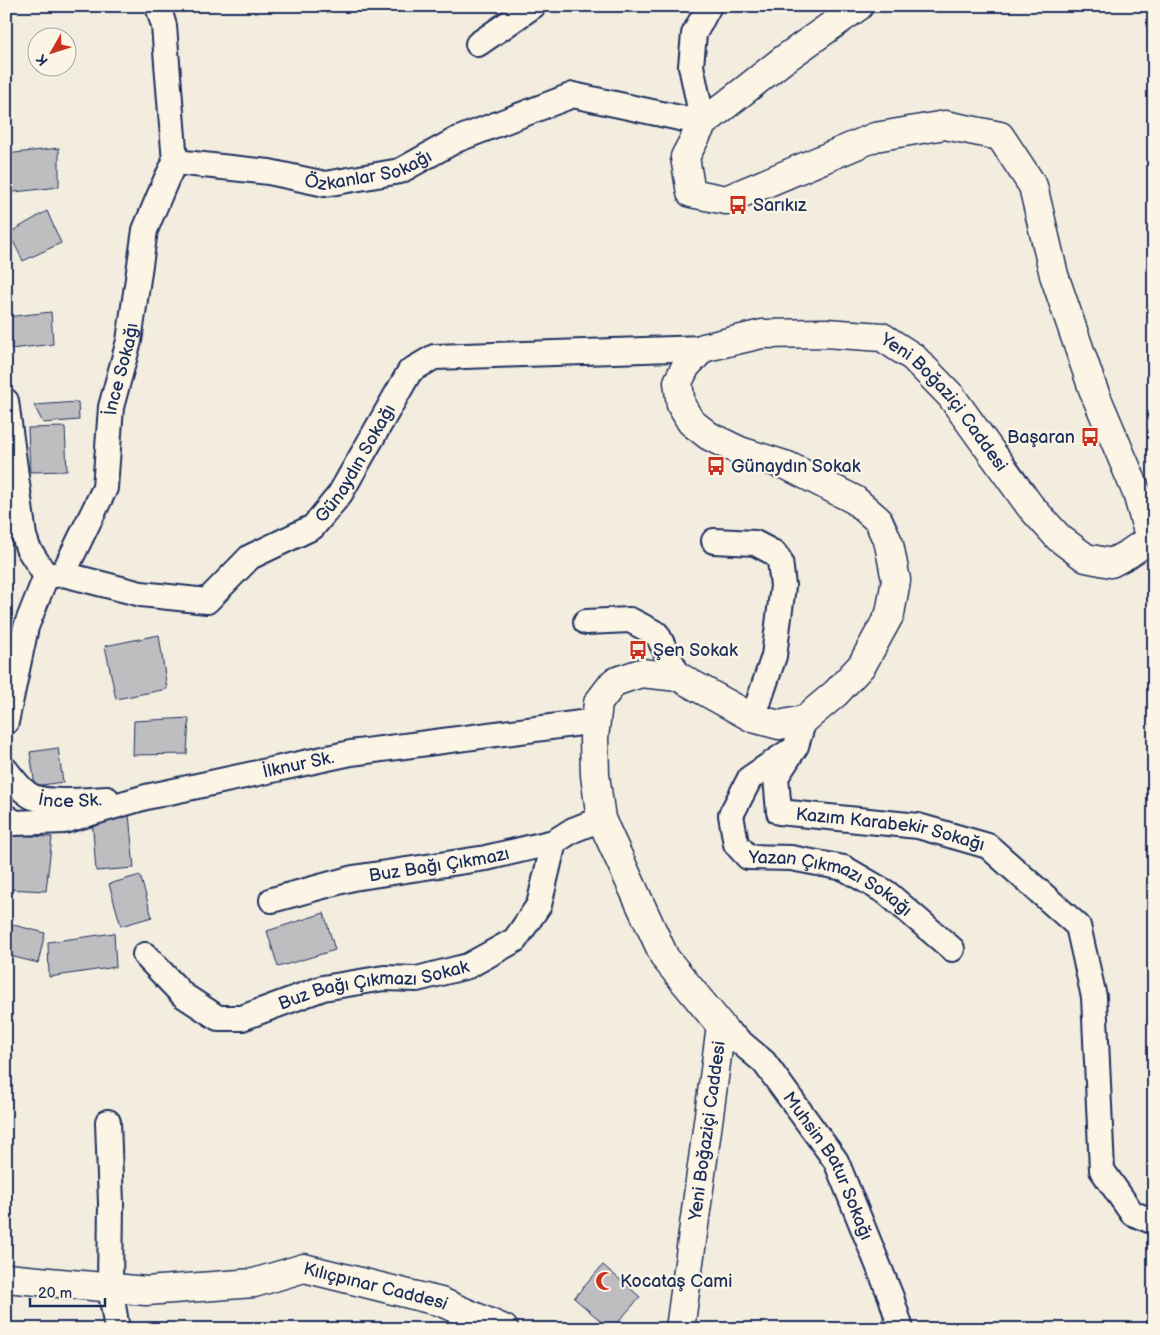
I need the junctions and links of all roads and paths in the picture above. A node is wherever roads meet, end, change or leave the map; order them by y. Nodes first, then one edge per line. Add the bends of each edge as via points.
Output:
1 (158, 6) edge
2 (533, 6) edge
3 (709, 6) edge
4 (859, 6) edge
5 (478, 44) dead end
6 (702, 123) junction
7 (175, 162) junction
8 (703, 348) junction
9 (6, 401) edge
10 (714, 540) dead end
11 (1152, 543) edge
12 (54, 575) junction
13 (586, 622) dead end
14 (680, 677) junction
15 (753, 718) junction
16 (596, 721) junction
17 (6, 722) edge
18 (800, 733) junction
19 (6, 770) edge
20 (146, 797) junction
21 (6, 817) edge
22 (601, 819) junction
23 (554, 842) junction
24 (272, 900) dead end
25 (952, 949) dead end
26 (145, 955) dead end
27 (721, 1026) junction
28 (108, 1122) dead end
29 (1154, 1222) edge
30 (6, 1278) edge
31 (110, 1287) junction
32 (117, 1329) edge
33 (504, 1329) edge
34 (680, 1329) edge
35 (901, 1329) edge

1 - 7 street via 164,26
2 - 5 street
3 - 6 street via 694,34 691,66
4 - 6 street, Yeni Boğaziçi Caddesi
6 - 7 street, Özkanlar Sokağı via 573,95 456,140 400,171 325,184 269,172
6 - 11 street, Yeni Boğaziçi Caddesi via 684,157 691,193 726,200 875,137 945,125 1000,136 1033,186 1054,275 1093,389 1137,493
7 - 12 street, İnce Sokağı via 145,230 129,341 111,407 105,488
8 - 11 street, Yeni Boğaziçi Caddesi via 762,334 826,332 882,337 914,357 951,396 1030,506 1059,538 1086,558 1111,563
8 - 12 street, Günaydın Sokağı via 434,358 410,371 340,494 313,527 250,557 206,601 141,594
8 - 18 street, Yeni Boğaziçi Caddesi via 686,366 678,382 681,405 691,422 708,436 740,451 788,466 855,500 878,520 889,544 896,580 890,614 862,665
9 - 12 street via 24,536 28,548
10 - 15 street via 755,543 774,553 780,561 783,586 774,656
12 - 17 street via 26,627
13 - 14 street via 630,620 657,634
14 - 15 street, Yeni Boğaziçi Caddesi
14 - 16 street, Yeni Boğaziçi Caddesi via 641,673 614,682 598,703
15 - 18 street, Yeni Boğaziçi Caddesi
16 - 20 street, İlknur Sk. via 351,753
16 - 22 street, Yeni Boğaziçi Caddesi via 595,775
18 - 25 street, Yazan Çıkmazı Sokağı via 750,778 732,815 736,844 748,857 791,858 844,868 887,892
18 - 29 street, Kazım Karabekir Sokağı via 776,777 778,812 918,826 988,846 1078,926 1094,997 1102,1170 1132,1213
19 - 20 street, İnce Sk. via 33,797 64,801
20 - 21 street, İlknur Sk. via 64,821 15,823
22 - 23 street, Buz Bağı Çıkmazı
22 - 27 street, Yeni Boğaziçi Caddesi via 665,958
23 - 24 street, Buz Bağı Çıkmazı via 486,858 353,878
23 - 26 street, Buz Bağı Çıkmazı Sokak via 539,905 525,926 515,940 468,966 417,979 384,978 323,988 242,1018 218,1018 183,995
27 - 34 street, Yeni Boğaziçi Caddesi
27 - 35 street, Muhsin Batur Sokağı via 764,1062 836,1161 892,1297
28 - 31 street
30 - 31 street, Kılıçpınar Caddesi
31 - 32 street
31 - 33 street, Kılıçpınar Caddesi via 146,1291 254,1283 304,1268 441,1302

